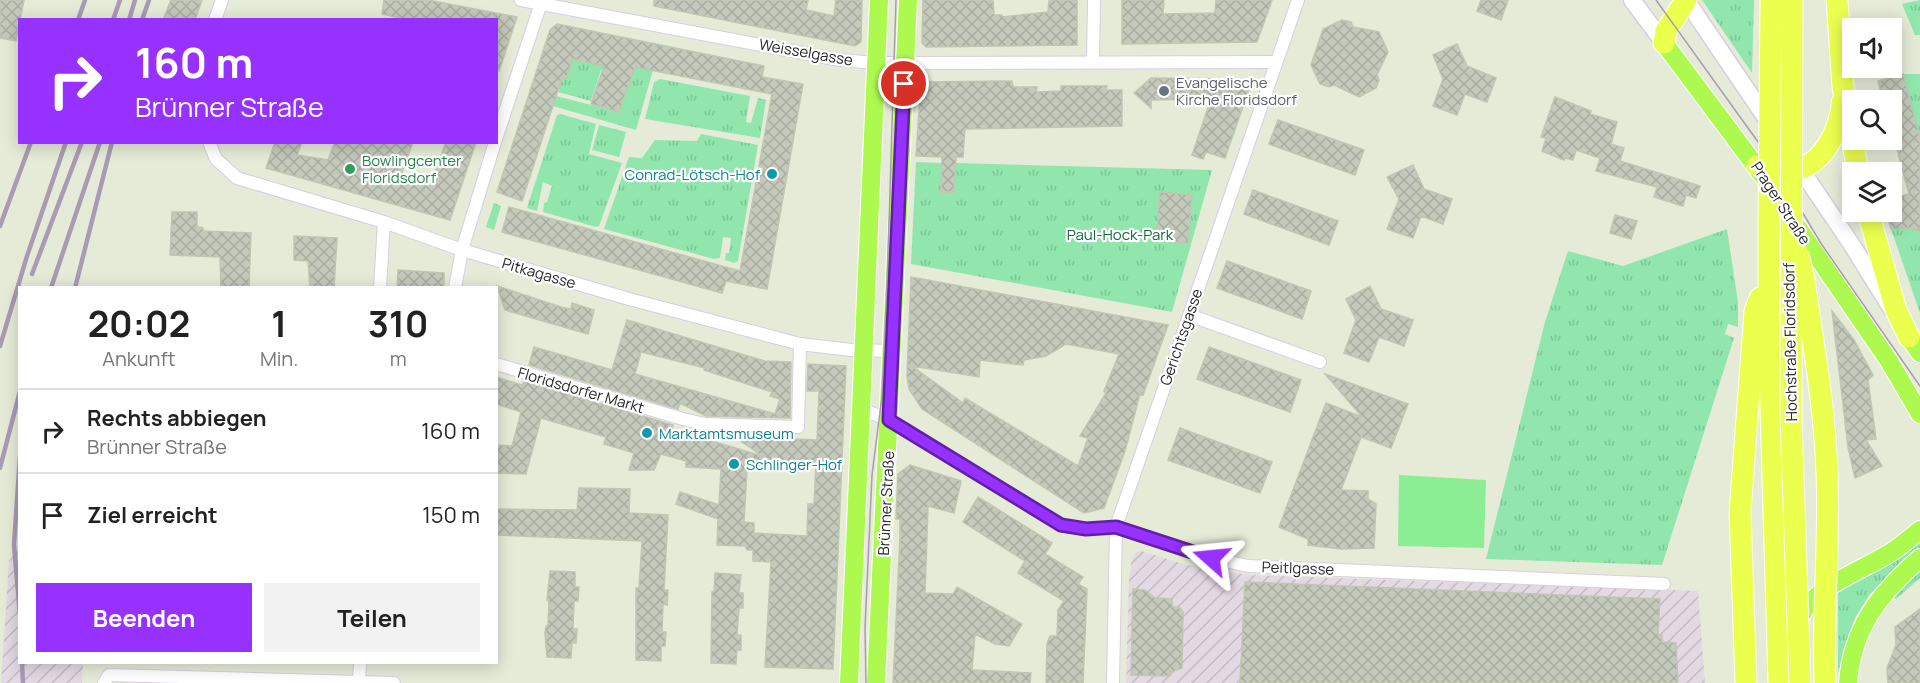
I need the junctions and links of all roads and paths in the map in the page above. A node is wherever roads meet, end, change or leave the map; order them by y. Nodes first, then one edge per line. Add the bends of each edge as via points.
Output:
1 (222, 0) edge
2 (521, 0) edge
3 (879, 0) edge
4 (908, 0) edge
5 (1094, 0) edge
6 (1298, 0) edge
7 (1632, 0) edge
8 (1686, 0) edge
9 (1771, 0) edge
10 (1792, 0) edge
11 (1837, 0) edge
12 (541, 2) edge
13 (216, 18) edge
14 (1664, 43) junction
15 (1094, 62) junction
16 (1275, 62) junction
17 (876, 63) junction
18 (905, 64) junction
19 (1843, 87) junction
20 (498, 135) edge
21 (210, 144) edge
22 (495, 144) edge
23 (1856, 162) edge
24 (1757, 166) junction
25 (1799, 168) junction
26 (1789, 219) junction
27 (384, 222) junction
28 (1871, 222) edge
29 (462, 250) junction
30 (1769, 275) junction
31 (380, 286) edge
32 (456, 286) edge
33 (1189, 315) junction
34 (800, 344) junction
35 (1915, 345) edge
36 (863, 350) junction
37 (891, 351) junction
38 (1320, 362) dead end
39 (498, 365) edge
40 (861, 408) junction
41 (1920, 414) edge
42 (889, 420) junction
43 (1116, 527) junction
44 (1920, 530) edge
45 (1920, 558) edge
46 (1664, 584) dead end
47 (360, 664) edge
48 (1746, 677) edge
49 (359, 681) junction
50 (104, 683) edge
51 (394, 683) edge
52 (849, 683) edge
53 (876, 683) edge
54 (1113, 683) edge
55 (1779, 683) edge
56 (1789, 683) edge
57 (1800, 683) edge
58 (1825, 683) edge
59 (1848, 683) edge

1 - 13 street
2 - 12 street, Weisselgasse
3 - 17 main road, Brünner Straße
4 - 18 main road, Brünner Straße
5 - 15 street
6 - 16 street, Gerichtsgasse
7 - 14 main road, Prager Straße
8 - 14 highway via 1666,31
8 - 25 main road
9 - 30 highway, Hochstraße Floridsdorf, bridge
10 - 26 highway, Hochstraße Floridsdorf, bridge
11 - 19 highway
12 - 17 street, Weisselgasse via 840,60
12 - 20 street
14 - 24 main road, Prager Straße
15 - 16 street, Weisselgasse
15 - 18 street, Weisselgasse
16 - 33 street, Gerichtsgasse
17 - 18 street, Weisselgasse
17 - 36 main road, Brünner Straße
18 - 37 main road, Brünner Straße
19 - 23 highway
19 - 25 highway via 1841,113 1829,145
21 - 27 street, Pitkagasse via 216,159 237,178
22 - 29 street
24 - 25 highway
24 - 41 main road, Prager Straße via 1889,361
25 - 35 main road
26 - 57 highway, Hochstraße Floridsdorf, bridge
26 - 58 highway, bridge via 1804,279 1825,439
27 - 29 street, Pitkagasse
27 - 31 street
28 - 35 highway via 1893,300
29 - 32 street
29 - 34 street, Pitkagasse
30 - 48 highway via 1755,311 1741,492
30 - 55 highway, Hochstraße Floridsdorf
33 - 38 street
33 - 43 street, Gerichtsgasse
34 - 36 street, Pitkagasse
34 - 39 street, Floridsdorfer Markt via 798,427 705,424 676,418
36 - 37 street, Pitkagasse
36 - 40 main road, Brünner Straße
37 - 42 main road, Brünner Straße
40 - 42 street, Peitlgasse
40 - 52 main road, Brünner Straße
42 - 43 street, Peitlgasse via 1061,525 1086,529
42 - 53 main road, Brünner Straße
43 - 46 street, Peitlgasse via 1248,566
43 - 54 street, Gerichtsgasse
44 - 56 main road via 1808,605 1793,635
45 - 59 main road via 1869,611 1854,644
47 - 49 street
49 - 50 street via 109,675
49 - 51 street

